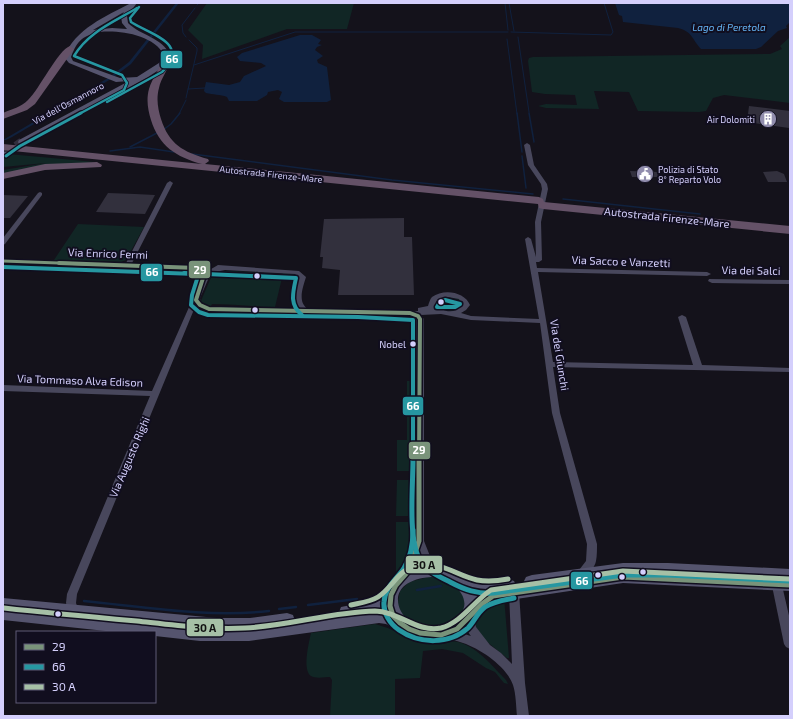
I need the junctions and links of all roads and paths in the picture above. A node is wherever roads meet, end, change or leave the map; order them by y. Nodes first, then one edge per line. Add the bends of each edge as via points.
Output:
1 (138, 35) junction
2 (73, 45) junction
3 (167, 55) junction
4 (152, 71) junction
5 (119, 80) junction
6 (3, 116) edge
7 (527, 145) dead end
8 (11, 148) edge
9 (231, 173) junction
10 (3, 176) edge
11 (359, 182) junction
12 (170, 183) dead end
13 (40, 194) dead end
14 (541, 202) junction
15 (790, 226) edge
16 (790, 230) edge
17 (528, 239) dead end
18 (3, 243) edge
19 (532, 259) junction
20 (3, 261) edge
21 (128, 265) junction
22 (187, 267) junction
23 (223, 268) junction
24 (534, 270) junction
25 (707, 274) dead end
26 (204, 279) junction
27 (712, 281) dead end
28 (790, 282) edge
29 (196, 298) junction
30 (298, 301) junction
31 (466, 303) junction
32 (432, 304) junction
33 (209, 309) junction
34 (282, 310) junction
35 (305, 310) junction
36 (358, 311) junction
37 (410, 313) junction
38 (434, 313) junction
39 (445, 313) junction
40 (188, 317) junction
41 (682, 317) dead end
42 (477, 318) junction
43 (420, 319) junction
44 (543, 321) junction
45 (550, 364) junction
46 (698, 367) junction
47 (790, 370) edge
48 (3, 388) edge
49 (156, 394) junction
50 (419, 541) junction
51 (443, 572) junction
52 (581, 574) junction
53 (601, 575) junction
54 (790, 575) edge
55 (403, 579) junction
56 (459, 580) junction
57 (780, 581) edge
58 (514, 592) junction
59 (391, 594) junction
60 (3, 604) edge
61 (73, 605) junction
62 (3, 614) edge
63 (470, 615) junction
64 (401, 625) junction
65 (441, 634) junction
66 (790, 644) edge
67 (492, 654) junction
68 (519, 683) junction
69 (523, 716) edge

1 - 2 main road via 122,30 106,30 88,34
1 - 2 main road via 124,21 125,14 134,3 88,30
1 - 3 main road via 164,48
2 - 5 main road, Via dell'Osmannoro via 67,57 69,60
2 - 6 highway via 32,102
3 - 4 main road, Via dell'Osmannoro via 162,64
3 - 11 highway via 168,62 154,89 152,102 158,127 170,146 190,157 225,166
4 - 5 main road via 136,78
4 - 8 main road, Via dell'Osmannoro
5 - 8 main road, Via dell'Osmannoro via 121,85 118,88
7 - 14 street via 531,165 544,184
8 - 9 highway, Autostrada Firenze-Mare
8 - 11 highway, Autostrada Firenze-Mare
9 - 10 highway via 87,164 45,167
9 - 14 highway, Autostrada Firenze-Mare
11 - 14 highway, Autostrada Firenze-Mare
12 - 21 street
13 - 18 street
14 - 15 highway, Autostrada Firenze-Mare
14 - 16 highway, Autostrada Firenze-Mare
14 - 19 street via 538,222 539,260
17 - 19 street, Via dei Giunchi
19 - 24 street, Via dei Giunchi
20 - 21 street, Via Enrico Fermi
21 - 22 street, Via Enrico Fermi
22 - 23 street
22 - 26 street, Via Enrico Fermi via 203,271
23 - 26 street via 210,271
23 - 30 street via 297,272 302,277
24 - 25 street, Via Sacco e Vanzetti
24 - 44 street, Via dei Giunchi
26 - 29 street, Via Augusto Righi
27 - 28 street, Via dei Salci
29 - 33 street via 198,306
29 - 40 street, Via Augusto Righi
30 - 34 street via 294,307
30 - 35 street
31 - 32 street via 460,297 446,295 436,298
31 - 39 street via 462,310
31 - 42 street via 468,312
32 - 36 street via 430,308 422,310
32 - 39 street via 436,310
33 - 34 street
33 - 40 street via 196,310
34 - 35 street
35 - 36 street
36 - 37 street
37 - 38 street
37 - 43 street via 416,314
38 - 39 street
38 - 43 street
39 - 42 street
40 - 49 street, Via Augusto Righi
41 - 46 street
42 - 44 street
43 - 50 street
44 - 45 street, Via dei Giunchi
45 - 46 street
45 - 52 street, Via dei Giunchi via 556,413 592,544 591,562
46 - 47 street
48 - 49 street, Via Tommaso Alva Edison
49 - 61 street, Via Augusto Righi
50 - 51 street via 429,563
50 - 55 street via 412,565
51 - 55 main road via 424,571 410,574
51 - 56 main road
52 - 53 main road
52 - 56 main road via 488,588
53 - 57 main road via 719,576
53 - 58 main road
54 - 57 main road
55 - 59 main road
56 - 63 main road via 471,596
57 - 66 street
58 - 63 main road via 478,604
58 - 68 street
59 - 61 main road via 379,604 362,609 250,625 206,625
59 - 64 main road via 391,611
60 - 61 main road via 54,610
62 - 64 main road via 226,635 368,617 387,618
63 - 65 main road via 459,627
63 - 67 street via 473,631
64 - 65 main road via 420,634
65 - 67 street via 465,638
67 - 68 street via 512,670
68 - 69 street

